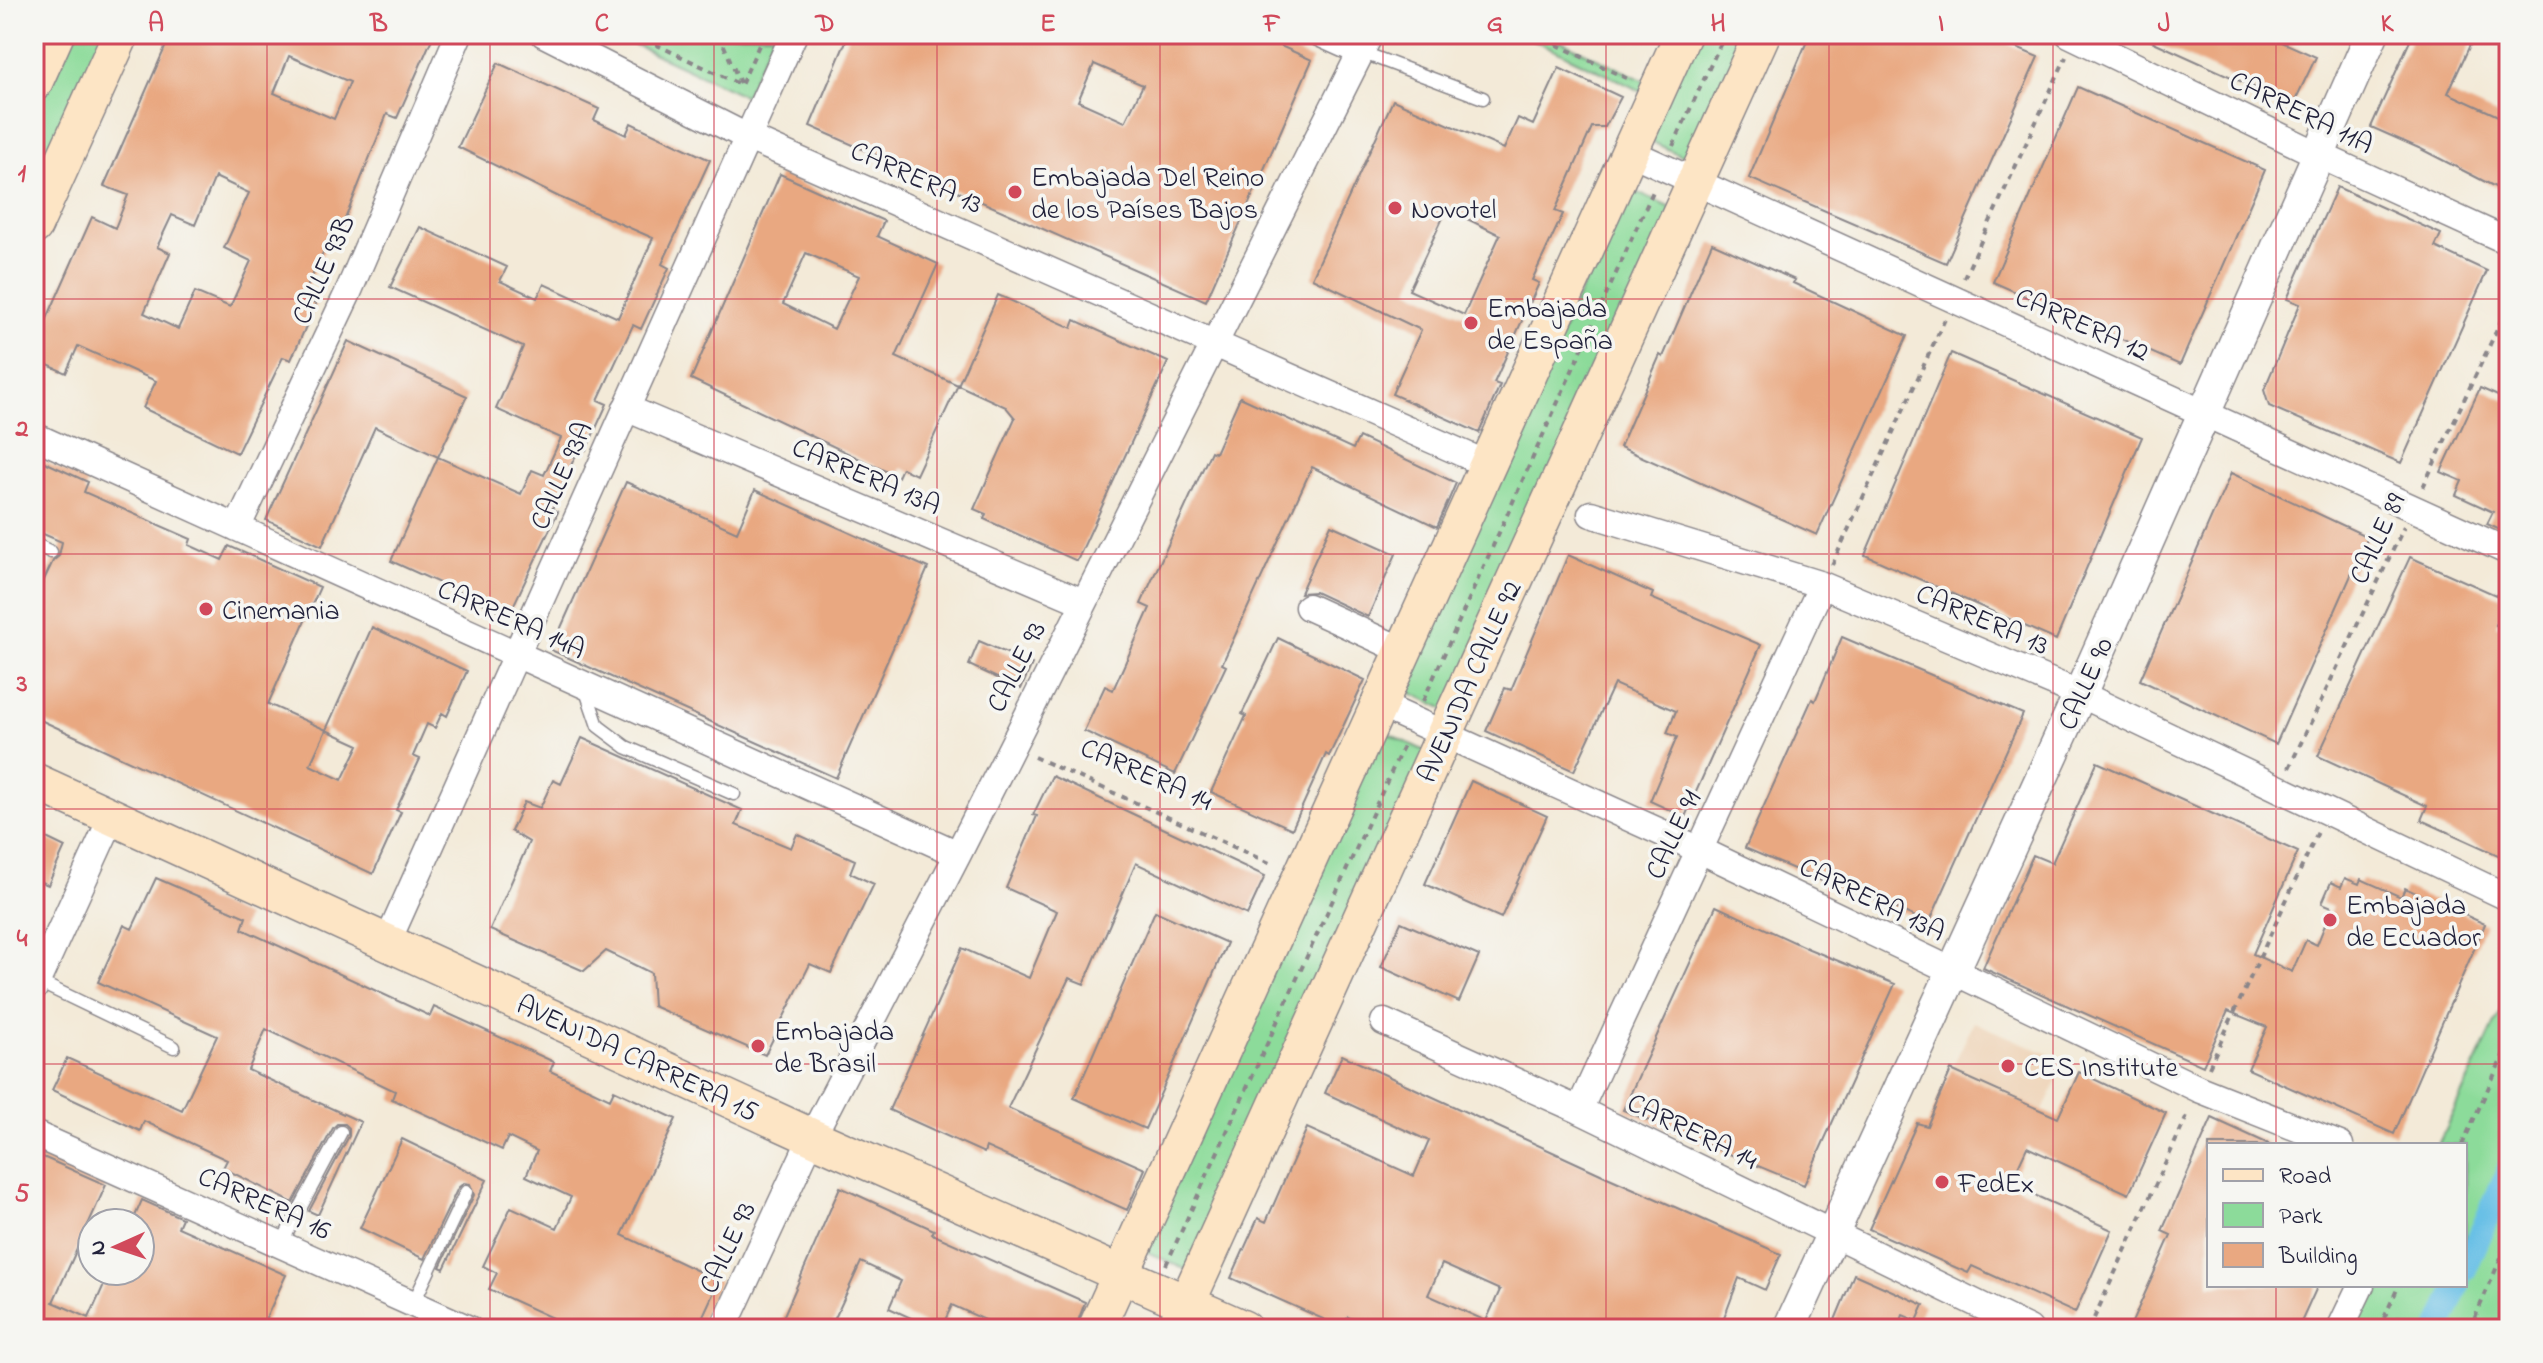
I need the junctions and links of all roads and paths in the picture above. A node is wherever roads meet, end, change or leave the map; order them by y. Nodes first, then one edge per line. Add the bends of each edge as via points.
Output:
1 (56, 34) edge
2 (121, 34) edge
3 (459, 34) edge
4 (544, 34) edge
5 (634, 34) edge
6 (719, 34) edge
7 (764, 34) edge
8 (794, 34) edge
9 (1321, 34) edge
10 (1535, 34) edge
11 (1683, 34) edge
12 (1725, 34) edge
13 (1762, 34) edge
14 (2069, 34) edge
15 (2372, 34) edge
16 (1365, 43) edge
17 (34, 83) edge
18 (741, 85) junction
19 (1656, 92) junction
20 (742, 96) dead end
21 (1483, 98) dead end
22 (747, 137) junction
23 (1630, 152) junction
24 (2319, 155) junction
25 (1679, 175) junction
26 (34, 226) edge
27 (2509, 242) edge
28 (2509, 304) edge
29 (1215, 341) junction
30 (2509, 368) edge
31 (2509, 382) edge
32 (626, 408) junction
33 (2204, 413) junction
34 (41, 439) dead end
35 (1489, 465) junction
36 (2413, 508) junction
37 (1591, 514) dead end
38 (237, 528) junction
39 (34, 544) edge
40 (51, 552) dead end
41 (2509, 552) edge
42 (1822, 585) junction
43 (1083, 602) junction
44 (1308, 607) dead end
45 (1404, 651) junction
46 (514, 654) junction
47 (584, 685) junction
48 (2080, 694) junction
49 (1380, 705) junction
50 (1430, 727) junction
51 (1010, 747) junction
52 (34, 781) edge
53 (2279, 789) junction
54 (734, 794) dead end
55 (112, 817) junction
56 (1700, 850) junction
57 (958, 854) junction
58 (1302, 877) junction
59 (2509, 898) edge
60 (1320, 928) junction
61 (1321, 941) dead end
62 (387, 943) junction
63 (1952, 972) junction
64 (36, 984) edge
65 (1384, 1022) dead end
66 (2509, 1043) edge
67 (174, 1047) dead end
68 (1579, 1110) junction
69 (341, 1132) dead end
70 (34, 1134) edge
71 (812, 1137) junction
72 (2335, 1143) edge
73 (2463, 1143) edge
74 (466, 1192) dead end
75 (1834, 1234) junction
76 (2509, 1239) edge
77 (281, 1244) junction
78 (1121, 1274) junction
79 (2360, 1287) edge
80 (2398, 1287) edge
81 (413, 1304) junction
82 (1172, 1307) edge
83 (469, 1329) edge
84 (723, 1329) edge
85 (1096, 1329) edge
86 (1244, 1329) edge
87 (1789, 1329) edge
88 (2029, 1329) edge
89 (2340, 1329) edge
90 (2379, 1329) edge
91 (2470, 1329) edge

1 - 17 main road
2 - 26 main road
3 - 38 street, CALLE 93B via 347,295
4 - 22 street, CARRERA 13
5 - 18 path
6 - 18 path
7 - 18 path
8 - 22 street, CALLE 93A
9 - 16 street
10 - 19 path
11 - 19 main road
12 - 25 path
13 - 25 main road, AVENIDA CALLE 92
14 - 24 street, CARRERA 11A
15 - 24 street, CALLE 90
16 - 21 lane
16 - 29 street, CALLE 93
18 - 20 path
19 - 23 main road
22 - 29 street, CARRERA 13
22 - 32 street, CALLE 93A
23 - 25 street, CARRERA 12
23 - 35 main road
24 - 27 street, CARRERA 11A
24 - 33 street, CALLE 90
25 - 33 street, CARRERA 12
25 - 50 main road, AVENIDA CALLE 92
25 - 50 path
28 - 36 path, CALLE 89
29 - 35 street, CARRERA 13
29 - 43 street, CALLE 93
30 - 31 lane
32 - 43 street, CARRERA 13A
32 - 46 street, CALLE 93A
33 - 36 street, CARRERA 12
33 - 48 street, CALLE 90
34 - 38 street, CARRERA 14A
35 - 45 main road
36 - 41 street, CARRERA 12
36 - 53 path, CALLE 89
37 - 42 street, CARRERA 13
38 - 46 street, CARRERA 14A
39 - 40 lane
42 - 48 street, CARRERA 13
42 - 56 street, CALLE 91
43 - 51 street, CALLE 93
44 - 45 street
45 - 49 main road
46 - 47 street, CARRERA 14A
46 - 62 street, CALLE 93A
47 - 54 lane via 598,726 626,747
47 - 57 street, CARRERA 14A
48 - 53 street, CARRERA 13
48 - 63 street, CALLE 90
49 - 50 street, CARRERA 13A
49 - 58 main road
50 - 56 street, CARRERA 13A
50 - 60 path
50 - 82 main road, AVENIDA CALLE 92
51 - 57 street, CALLE 93
51 - 58 path, CARRERA 14
52 - 55 main road, AVENIDA CARRERA 15
53 - 59 street, CARRERA 13
55 - 62 main road, AVENIDA CARRERA 15
55 - 64 street
56 - 63 street, CARRERA 13A
56 - 68 street, CALLE 91
57 - 71 street, CALLE 93
58 - 60 path
58 - 78 main road
60 - 61 path
60 - 82 path
62 - 71 main road, AVENIDA CARRERA 15
63 - 72 street, CARRERA 13A via 2199,1089
63 - 75 street, CALLE 90
64 - 67 lane
65 - 68 street, CARRERA 14
66 - 73 path
68 - 75 street, CARRERA 14
69 - 77 lane
70 - 77 street, CARRERA 16
71 - 78 main road, AVENIDA CARRERA 15
71 - 84 street, CALLE 93
74 - 81 lane
75 - 87 street, CALLE 90
75 - 88 street, CARRERA 14
76 - 91 path
77 - 81 street, CARRERA 16
78 - 82 main road, AVENIDA CARRERA 15
78 - 85 main road
79 - 89 street
80 - 90 path
81 - 83 street, CARRERA 16
82 - 86 main road, AVENIDA CARRERA 15

